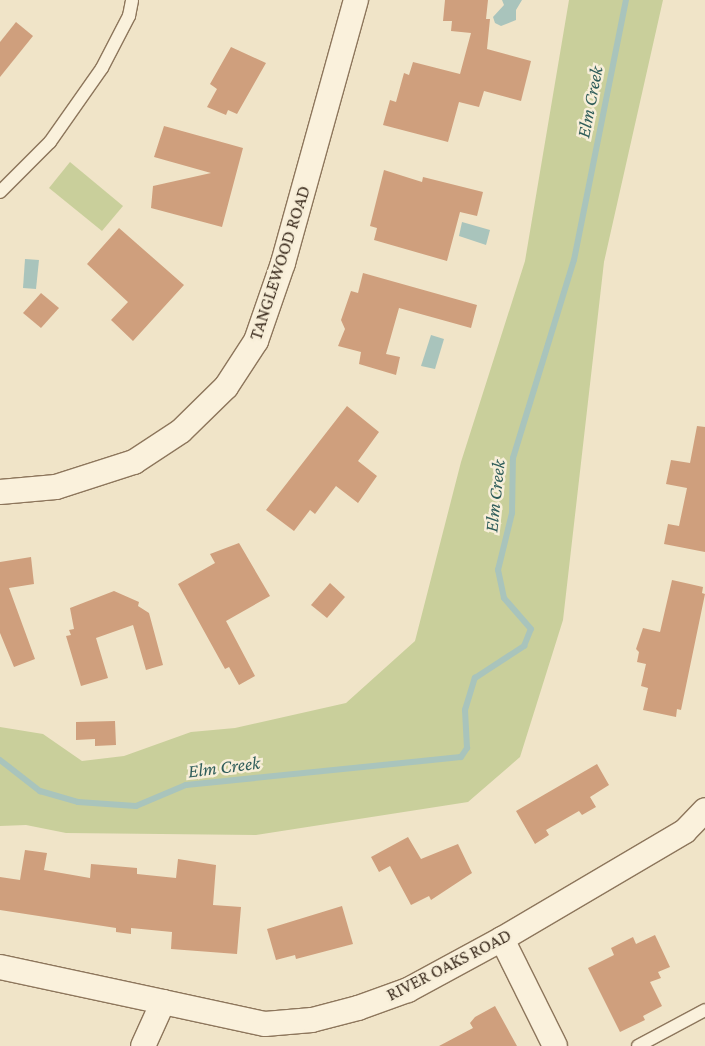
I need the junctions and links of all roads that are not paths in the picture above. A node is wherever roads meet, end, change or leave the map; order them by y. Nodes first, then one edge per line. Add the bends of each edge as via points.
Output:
1 (132, 0) edge
2 (356, 0) edge
3 (0, 192) edge
4 (0, 492) edge
5 (705, 810) edge
6 (705, 819) edge
7 (685, 831) junction
8 (502, 939) junction
9 (0, 967) edge
10 (163, 1002) junction
11 (705, 1010) edge
12 (143, 1046) edge
13 (555, 1046) edge
14 (638, 1046) edge

1 - 3 lane via 129,16 102,68 50,142
2 - 4 street, TANGLEWOOD ROAD via 283,263 256,341 226,387 181,431 134,462 56,487
5 - 7 street, RIVER OAKS ROAD
6 - 7 street
7 - 8 street, RIVER OAKS ROAD
8 - 10 street, RIVER OAKS ROAD via 408,990 312,1020 265,1024
8 - 13 street
9 - 10 street, RIVER OAKS ROAD
10 - 12 street
11 - 14 lane

